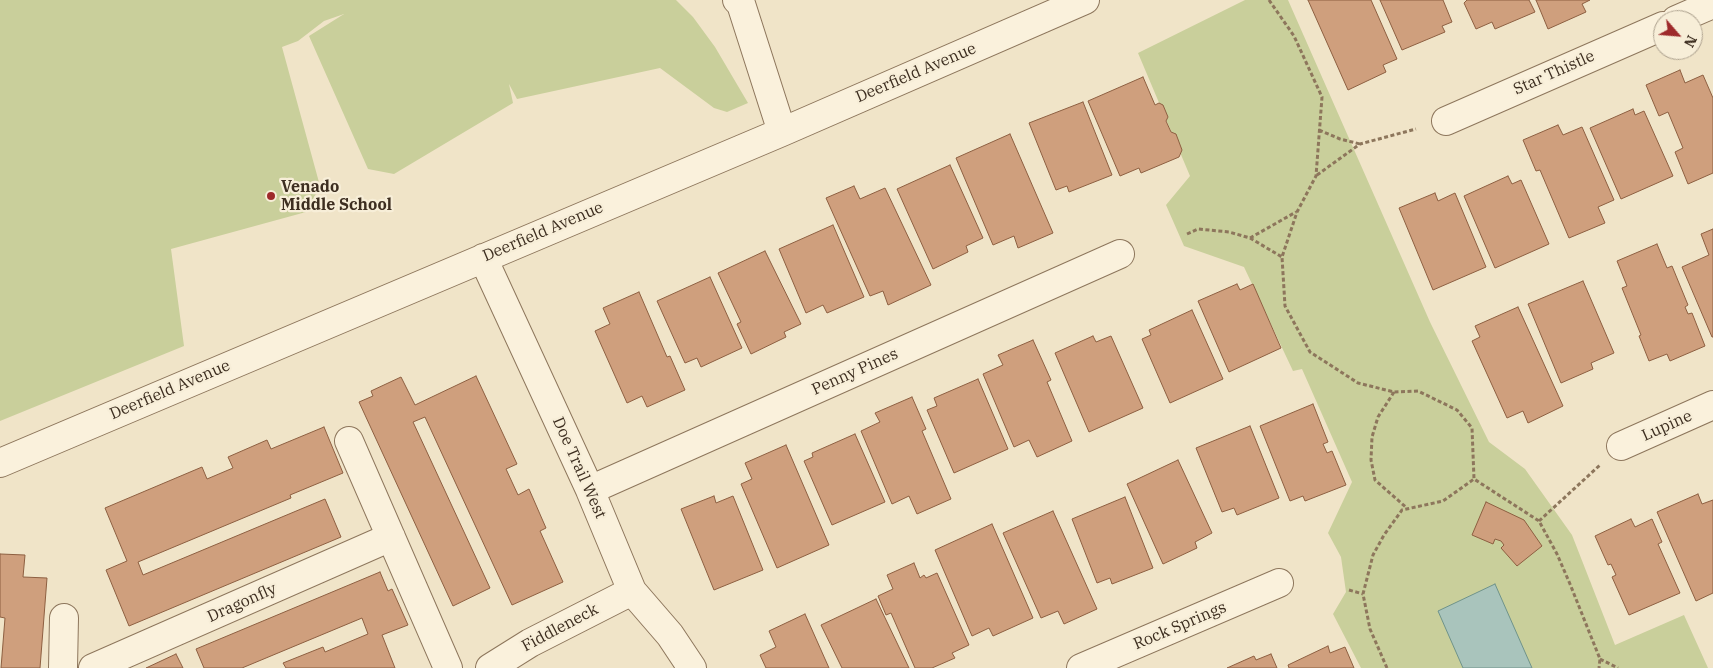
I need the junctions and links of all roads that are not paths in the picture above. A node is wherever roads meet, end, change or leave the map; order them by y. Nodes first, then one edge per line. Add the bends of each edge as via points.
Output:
1 (737, 0) edge
2 (1085, 0) edge
3 (1713, 4) edge
4 (1699, 10) edge
5 (1653, 30) edge
6 (1446, 121) road end
7 (782, 132) junction
8 (1120, 254) dead end
9 (483, 258) junction
10 (1713, 405) edge
11 (349, 441) dead end
12 (1621, 446) road end
13 (0, 463) edge
14 (590, 490) junction
15 (391, 537) junction
16 (1279, 583) dead end
17 (632, 591) junction
18 (64, 618) dead end
19 (63, 668) edge
20 (93, 668) edge
21 (448, 668) edge
22 (490, 668) edge
23 (692, 668) edge
24 (1081, 668) edge

1 - 7 street
2 - 7 street, Deerfield Avenue
3 - 4 street
5 - 6 street, Star Thistle
7 - 9 street, Deerfield Avenue
8 - 14 street, Penny Pines
9 - 13 street, Deerfield Avenue
9 - 14 street, Doe Trail West
10 - 12 street, Lupine
11 - 15 street
14 - 17 street, Doe Trail West
15 - 20 street, Dragonfly
15 - 21 street
16 - 24 street, Rock Springs
17 - 22 street, Fiddleneck via 530,643
17 - 23 street, Doe Trail West via 670,635
18 - 19 street

